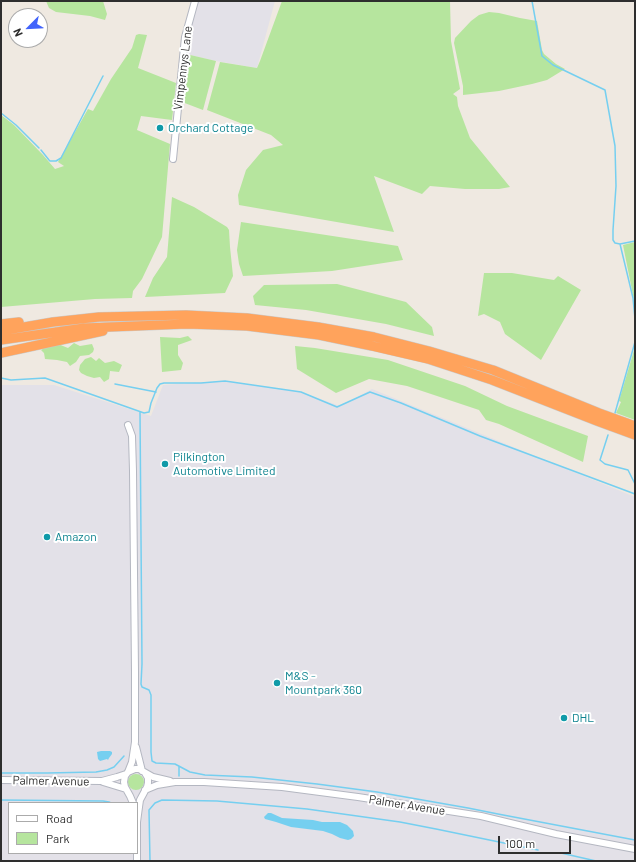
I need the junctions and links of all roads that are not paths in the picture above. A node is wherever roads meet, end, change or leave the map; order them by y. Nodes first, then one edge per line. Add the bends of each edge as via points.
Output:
1 (195, 1) edge
2 (173, 159) dead end
3 (99, 317) junction
4 (1, 324) edge
5 (130, 326) junction
6 (1, 331) edge
7 (1, 340) edge
8 (1, 352) edge
9 (128, 425) dead end
10 (635, 426) edge
11 (635, 435) edge
12 (135, 742) junction
13 (144, 772) junction
14 (127, 773) junction
15 (1, 780) edge
16 (102, 781) junction
17 (175, 782) junction
18 (127, 790) junction
19 (145, 790) junction
20 (133, 802) edge
21 (138, 814) edge
22 (635, 849) edge

1 - 2 street, Vimpennys Lane via 185,37
3 - 4 highway via 72,316
3 - 6 highway
3 - 10 highway via 186,315 247,318 374,337 493,370
5 - 7 highway via 84,328
5 - 8 highway
5 - 11 highway via 247,326 319,335 372,346 492,380
9 - 12 street via 132,436 133,471
12 - 13 street
12 - 14 street via 132,762
13 - 14 street via 135,769
13 - 17 street via 159,779
13 - 19 street via 148,778
14 - 16 street
14 - 18 street via 124,782
15 - 16 street, Palmer Avenue
16 - 18 street
17 - 19 street
17 - 22 street, Palmer Avenue via 282,787 365,798 481,816
18 - 19 street via 136,794
18 - 20 street
19 - 21 street

